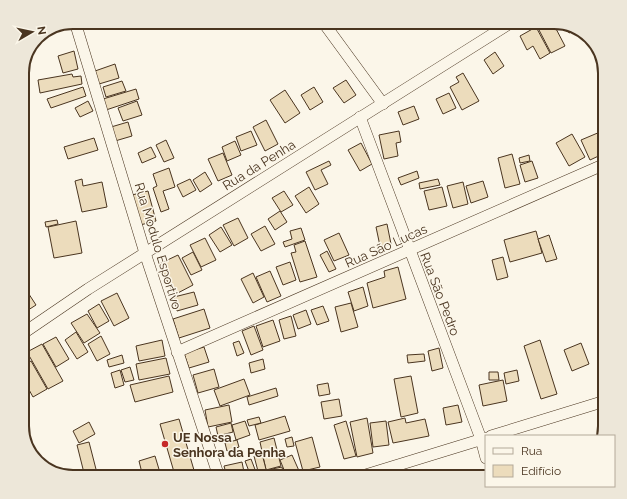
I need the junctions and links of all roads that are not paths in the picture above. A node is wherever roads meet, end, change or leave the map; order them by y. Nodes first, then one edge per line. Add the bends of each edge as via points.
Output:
1 (77, 29) edge
2 (329, 29) edge
3 (501, 29) edge
4 (383, 104) junction
5 (360, 118) junction
6 (598, 167) edge
7 (409, 251) junction
8 (145, 253) junction
9 (29, 329) edge
10 (177, 352) junction
11 (598, 403) edge
12 (496, 435) edge
13 (485, 436) edge
14 (485, 438) edge
15 (217, 470) edge
16 (382, 470) edge

1 - 8 street, Rua Modulo Esportivo
2 - 4 street
3 - 4 street, Rua da Penha
4 - 5 street, Rua da Penha
5 - 7 street, Rua São Pedro
5 - 8 street, Rua da Penha
6 - 7 street, Rua São Lucas
7 - 10 street, Rua São Lucas
7 - 13 street, Rua São Pedro
8 - 9 street, Rua da Penha
8 - 10 street, Rua Modulo Esportivo
10 - 15 street, Rua Modulo Esportivo
11 - 12 street
14 - 16 street

